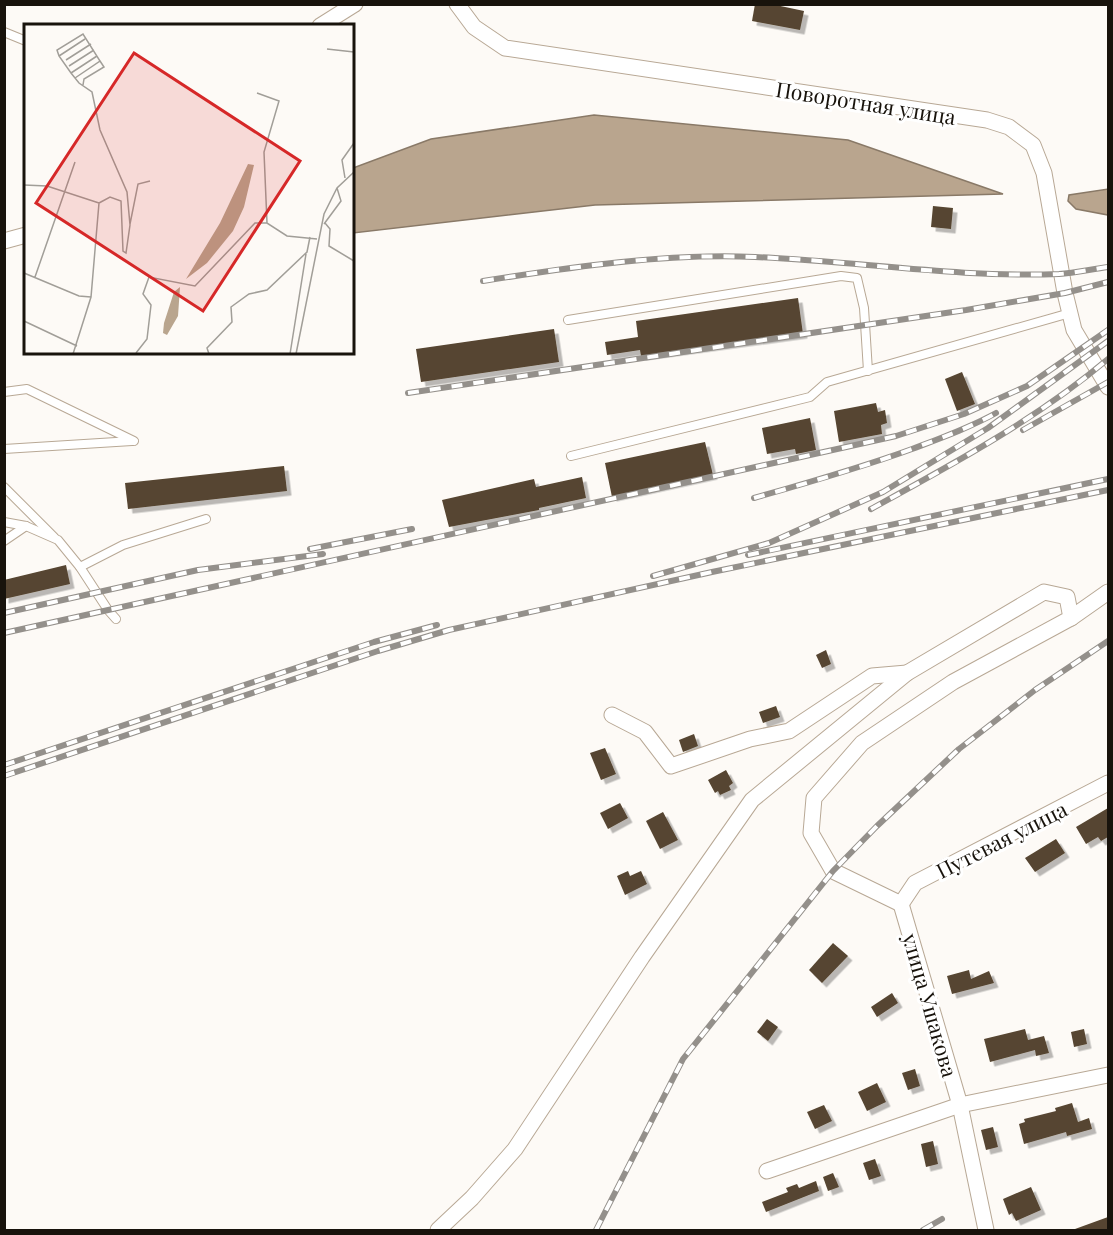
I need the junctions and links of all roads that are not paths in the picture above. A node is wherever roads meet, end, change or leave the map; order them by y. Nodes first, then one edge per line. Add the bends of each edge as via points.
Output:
1 (355, 4) edge
2 (457, 4) edge
3 (323, 24) edge
4 (4, 32) edge
5 (24, 40) edge
6 (24, 236) edge
7 (4, 241) edge
8 (1070, 313) junction
9 (568, 320) dead end
10 (868, 371) junction
11 (1108, 387) edge
12 (4, 392) edge
13 (4, 449) edge
14 (571, 456) dead end
15 (4, 487) edge
16 (206, 519) dead end
17 (4, 522) edge
18 (26, 526) junction
19 (58, 540) junction
20 (4, 541) edge
21 (80, 567) junction
22 (1108, 592) edge
23 (1071, 618) junction
24 (116, 620) dead end
25 (907, 673) junction
26 (612, 715) dead end
27 (1108, 783) edge
28 (901, 904) junction
29 (1108, 1075) edge
30 (960, 1105) junction
31 (767, 1171) dead end
32 (438, 1230) edge
33 (986, 1230) edge

1 - 3 street
2 - 8 street, Поворотная улица via 474,27 506,48 987,120 1009,127 1032,145 1044,173
4 - 5 lane
6 - 7 street
8 - 10 lane
8 - 11 street, Поворотная улица via 1074,330
9 - 10 lane via 841,276 857,278 864,308
10 - 14 lane via 827,382 810,398
12 - 13 lane via 27,389 134,441
15 - 19 lane
16 - 21 lane via 123,545
17 - 18 lane
18 - 19 lane
18 - 20 lane
19 - 21 lane
21 - 24 lane
22 - 23 street
23 - 25 street via 1067,597 1044,592
23 - 28 street via 953,682 862,743 814,798 811,833 833,871
25 - 26 street via 872,676 789,731 750,739 671,766 645,732
25 - 32 street via 752,800 515,1149
27 - 28 street, Путевая улица via 915,883
28 - 30 street, улица Ушакова
29 - 30 street, улица Ушакова
30 - 31 street, улица Ушакова
30 - 33 street, улица Ушакова

